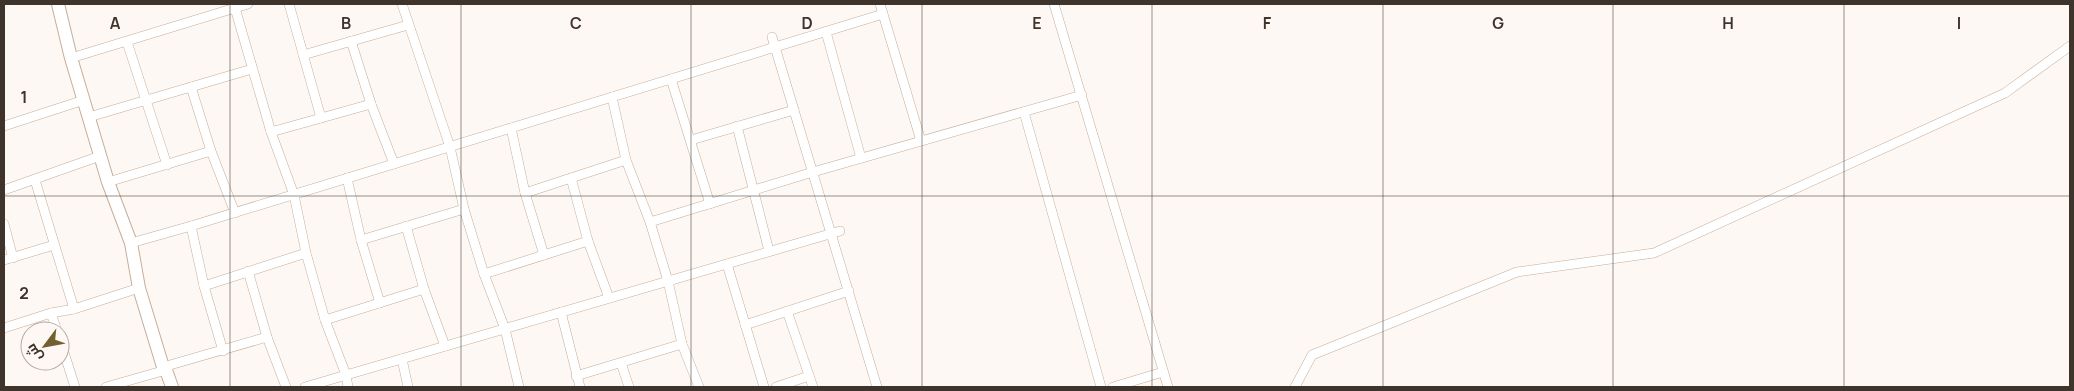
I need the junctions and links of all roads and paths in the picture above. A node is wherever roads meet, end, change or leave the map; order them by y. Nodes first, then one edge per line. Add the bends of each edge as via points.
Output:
1 (58, 4) edge
2 (248, 4) edge
3 (289, 4) edge
4 (402, 4) edge
5 (880, 4) edge
6 (1054, 4) edge
7 (234, 8) junction
8 (883, 14) junction
9 (408, 25) junction
10 (826, 32) junction
11 (772, 37) dead end
12 (352, 41) junction
13 (127, 42) junction
14 (2070, 46) edge
15 (775, 47) junction
16 (303, 55) junction
17 (71, 58) junction
18 (252, 69) junction
19 (671, 79) junction
20 (191, 88) junction
21 (1082, 96) junction
22 (612, 97) junction
23 (84, 100) junction
24 (146, 101) junction
25 (370, 104) junction
26 (794, 110) junction
27 (1024, 112) junction
28 (89, 117) junction
29 (321, 118) junction
30 (4, 126) edge
31 (737, 126) junction
32 (511, 128) junction
33 (270, 132) junction
34 (690, 140) junction
35 (921, 141) junction
36 (450, 147) junction
37 (211, 151) junction
38 (100, 156) junction
39 (861, 158) junction
40 (626, 160) junction
41 (394, 164) junction
42 (167, 165) junction
43 (813, 172) junction
44 (347, 178) junction
45 (570, 178) junction
46 (35, 180) junction
47 (108, 182) junction
48 (4, 190) edge
49 (754, 190) junction
50 (526, 193) junction
51 (294, 195) junction
52 (710, 204) junction
53 (464, 209) junction
54 (236, 213) junction
55 (650, 222) junction
56 (4, 224) edge
57 (191, 226) junction
58 (406, 226) junction
59 (836, 232) junction
60 (360, 240) junction
61 (588, 241) junction
62 (131, 243) junction
63 (54, 244) junction
64 (769, 251) junction
65 (306, 253) junction
66 (544, 255) junction
67 (13, 258) junction
68 (4, 260) edge
69 (727, 264) junction
70 (248, 271) junction
71 (484, 274) junction
72 (668, 281) junction
73 (204, 286) junction
74 (139, 288) junction
75 (424, 289) junction
76 (848, 291) junction
77 (609, 298) junction
78 (380, 303) junction
79 (74, 309) junction
80 (787, 311) junction
81 (561, 312) junction
82 (51, 313) junction
83 (325, 320) junction
84 (54, 321) edge
85 (745, 326) junction
86 (4, 328) edge
87 (506, 328) junction
88 (267, 337) junction
89 (682, 344) junction
90 (445, 346) junction
91 (223, 351) junction
92 (402, 359) junction
93 (621, 362) junction
94 (164, 368) junction
95 (70, 371) edge
96 (1164, 372) junction
97 (346, 375) junction
98 (576, 376) junction
99 (809, 376) junction
100 (75, 387) edge
101 (106, 387) edge
102 (172, 387) edge
103 (286, 387) edge
104 (305, 387) edge
105 (348, 387) edge
106 (408, 387) edge
107 (519, 387) edge
108 (580, 387) edge
109 (629, 387) edge
110 (699, 387) edge
111 (764, 387) edge
112 (776, 387) edge
113 (812, 387) edge
114 (877, 387) edge
115 (1101, 387) edge
116 (1113, 387) edge
117 (1168, 387) edge
118 (1295, 387) edge

1 - 17 street
2 - 7 street
3 - 16 street
4 - 9 street
5 - 8 street
6 - 21 street
7 - 13 street
7 - 18 street
8 - 10 street
8 - 35 street
9 - 12 street
9 - 36 street
10 - 15 street
10 - 39 street
11 - 15 street
12 - 16 street
12 - 25 street
13 - 17 street
13 - 24 street
14 - 118 street via 2005,92 1654,253 1517,272 1312,355
15 - 19 street
15 - 26 street
16 - 29 street
17 - 23 street
18 - 20 street
18 - 33 street
19 - 22 street
19 - 34 street
20 - 24 street
20 - 37 street
21 - 27 street
21 - 96 street
22 - 32 street
22 - 40 street
23 - 28 street
23 - 30 street
24 - 28 street
24 - 42 street
25 - 29 street
25 - 41 street
26 - 31 street
26 - 43 street
27 - 35 street
27 - 115 street
28 - 38 street
29 - 33 street
31 - 34 street
31 - 49 street
32 - 36 street
32 - 50 street
33 - 51 street
34 - 52 street
35 - 39 street
36 - 41 street
36 - 53 street
37 - 42 street
37 - 54 street
38 - 46 street
38 - 47 street
39 - 43 street
40 - 45 street
40 - 55 street
41 - 44 street
42 - 47 street
43 - 49 street
43 - 59 street
44 - 51 street
44 - 60 street
45 - 50 street
45 - 61 street
46 - 48 street
46 - 63 street
47 - 62 street
49 - 52 street
49 - 64 street
50 - 66 street
51 - 54 street
51 - 65 street
52 - 55 street
53 - 58 street
53 - 71 street
54 - 57 street
55 - 72 street
56 - 67 street
57 - 62 street
57 - 73 street
58 - 60 street
58 - 75 street
59 - 64 street
59 - 76 street
60 - 78 street
61 - 66 street
61 - 77 street
62 - 74 street
63 - 67 street
63 - 79 street
64 - 69 street
65 - 70 street
65 - 83 street
66 - 71 street
67 - 68 street
69 - 72 street
69 - 85 street
70 - 73 street
70 - 88 street
71 - 87 street
72 - 77 street
72 - 89 street
73 - 91 street
74 - 79 street
74 - 94 street
75 - 78 street
75 - 90 street
76 - 80 street
76 - 114 street
77 - 81 street
78 - 83 street
79 - 82 street
80 - 85 street
80 - 99 street
81 - 87 street
81 - 98 street
82 - 84 street
82 - 86 street
83 - 97 street
85 - 111 street
87 - 90 street
87 - 107 street
88 - 91 street
88 - 103 street
89 - 93 street
89 - 110 street
90 - 92 street
91 - 94 street
92 - 97 street
92 - 106 street
93 - 98 street
93 - 109 street
94 - 101 street
94 - 102 street
95 - 100 street
96 - 116 street
96 - 117 street
97 - 104 street
97 - 105 street
98 - 108 street
99 - 112 street
99 - 113 street

